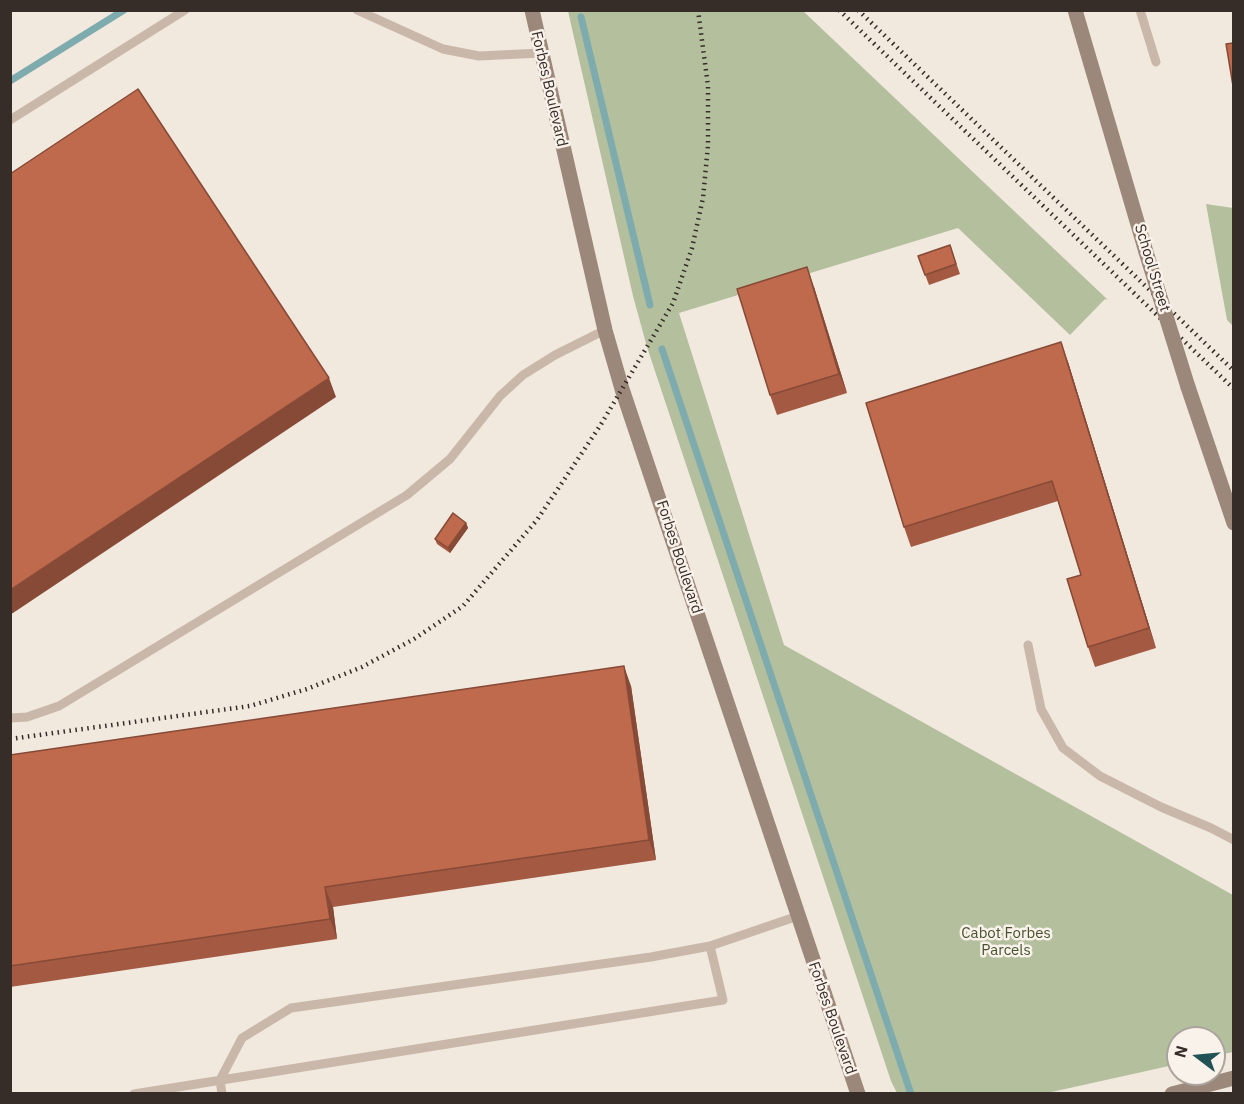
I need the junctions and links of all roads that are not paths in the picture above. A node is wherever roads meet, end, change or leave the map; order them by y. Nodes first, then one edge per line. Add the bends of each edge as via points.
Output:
1 (185, 10) edge
2 (357, 10) edge
3 (532, 10) edge
4 (1075, 10) edge
5 (1140, 10) edge
6 (541, 53) junction
7 (1156, 62) dead end
8 (10, 120) edge
9 (604, 330) junction
10 (1233, 523) edge
11 (1028, 645) dead end
12 (10, 718) edge
13 (1233, 840) edge
14 (798, 916) junction
15 (710, 946) junction
16 (1233, 1078) edge
17 (220, 1080) junction
18 (134, 1094) edge
19 (222, 1094) edge
20 (858, 1094) edge
21 (1172, 1094) edge

1 - 8 lane
2 - 6 lane via 443,49 479,56
3 - 6 street, Forbes Boulevard
4 - 10 street, School Street, bridge via 1146,252
5 - 7 lane
6 - 9 street, Forbes Boulevard
9 - 12 lane via 523,375 500,396 450,459 407,495 59,706 27,717
9 - 14 street, Forbes Boulevard
11 - 13 lane via 1041,710 1063,748 1100,776
14 - 15 lane
14 - 20 street, Forbes Boulevard
15 - 17 lane via 291,1008 242,1038
15 - 17 lane via 723,1000
16 - 21 street
17 - 18 lane
17 - 19 lane

